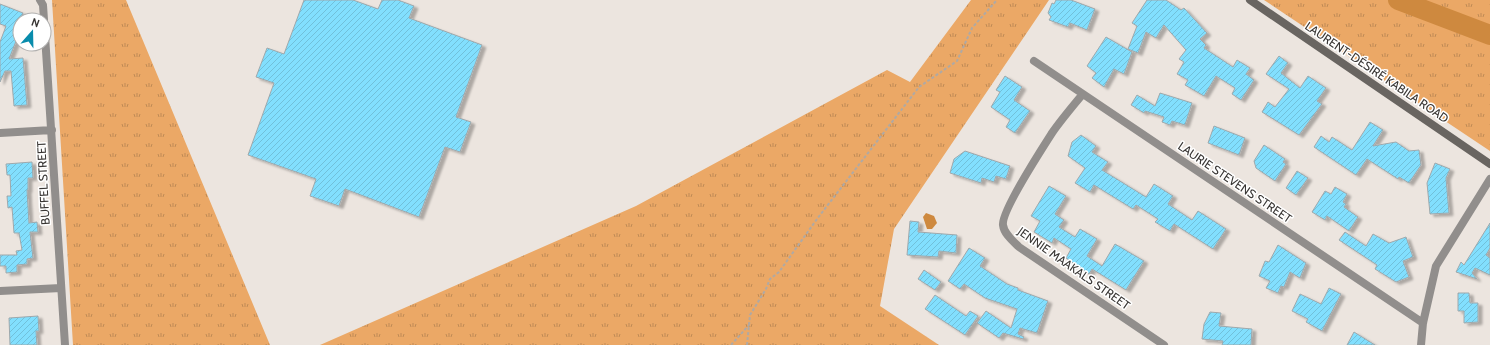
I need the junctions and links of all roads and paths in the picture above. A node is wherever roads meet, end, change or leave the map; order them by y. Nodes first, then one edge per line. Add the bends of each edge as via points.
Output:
1 (40, 0) edge
2 (997, 0) edge
3 (1250, 0) edge
4 (43, 12) edge
5 (46, 52) edge
6 (1034, 61) dead end
7 (1082, 95) junction
8 (52, 130) junction
9 (0, 133) edge
10 (1490, 164) edge
11 (1490, 179) edge
12 (61, 288) junction
13 (0, 290) edge
14 (1424, 323) junction
15 (749, 325) junction
16 (65, 345) edge
17 (731, 345) edge
18 (747, 345) edge
19 (1164, 345) edge
20 (1421, 345) edge

1 - 4 street, BUFFEL STREET
2 - 15 path via 972,28 957,61 919,87 816,219 779,272 770,279 750,315
3 - 10 street, LAURENT-DÉSIRÉ KABILA ROAD
5 - 8 street, BUFFEL STREET
6 - 7 street, LAURIE STEVENS STREET
7 - 14 street, LAURIE STEVENS STREET
7 - 19 street, JENNIE MAAKALS STREET via 1052,132 1004,217 1003,225 1008,236 1019,247
8 - 9 street
8 - 12 street, BUFFEL STREET
11 - 14 street via 1436,266
12 - 13 street
12 - 16 street, BUFFEL STREET
14 - 20 street
15 - 17 path
15 - 18 path

